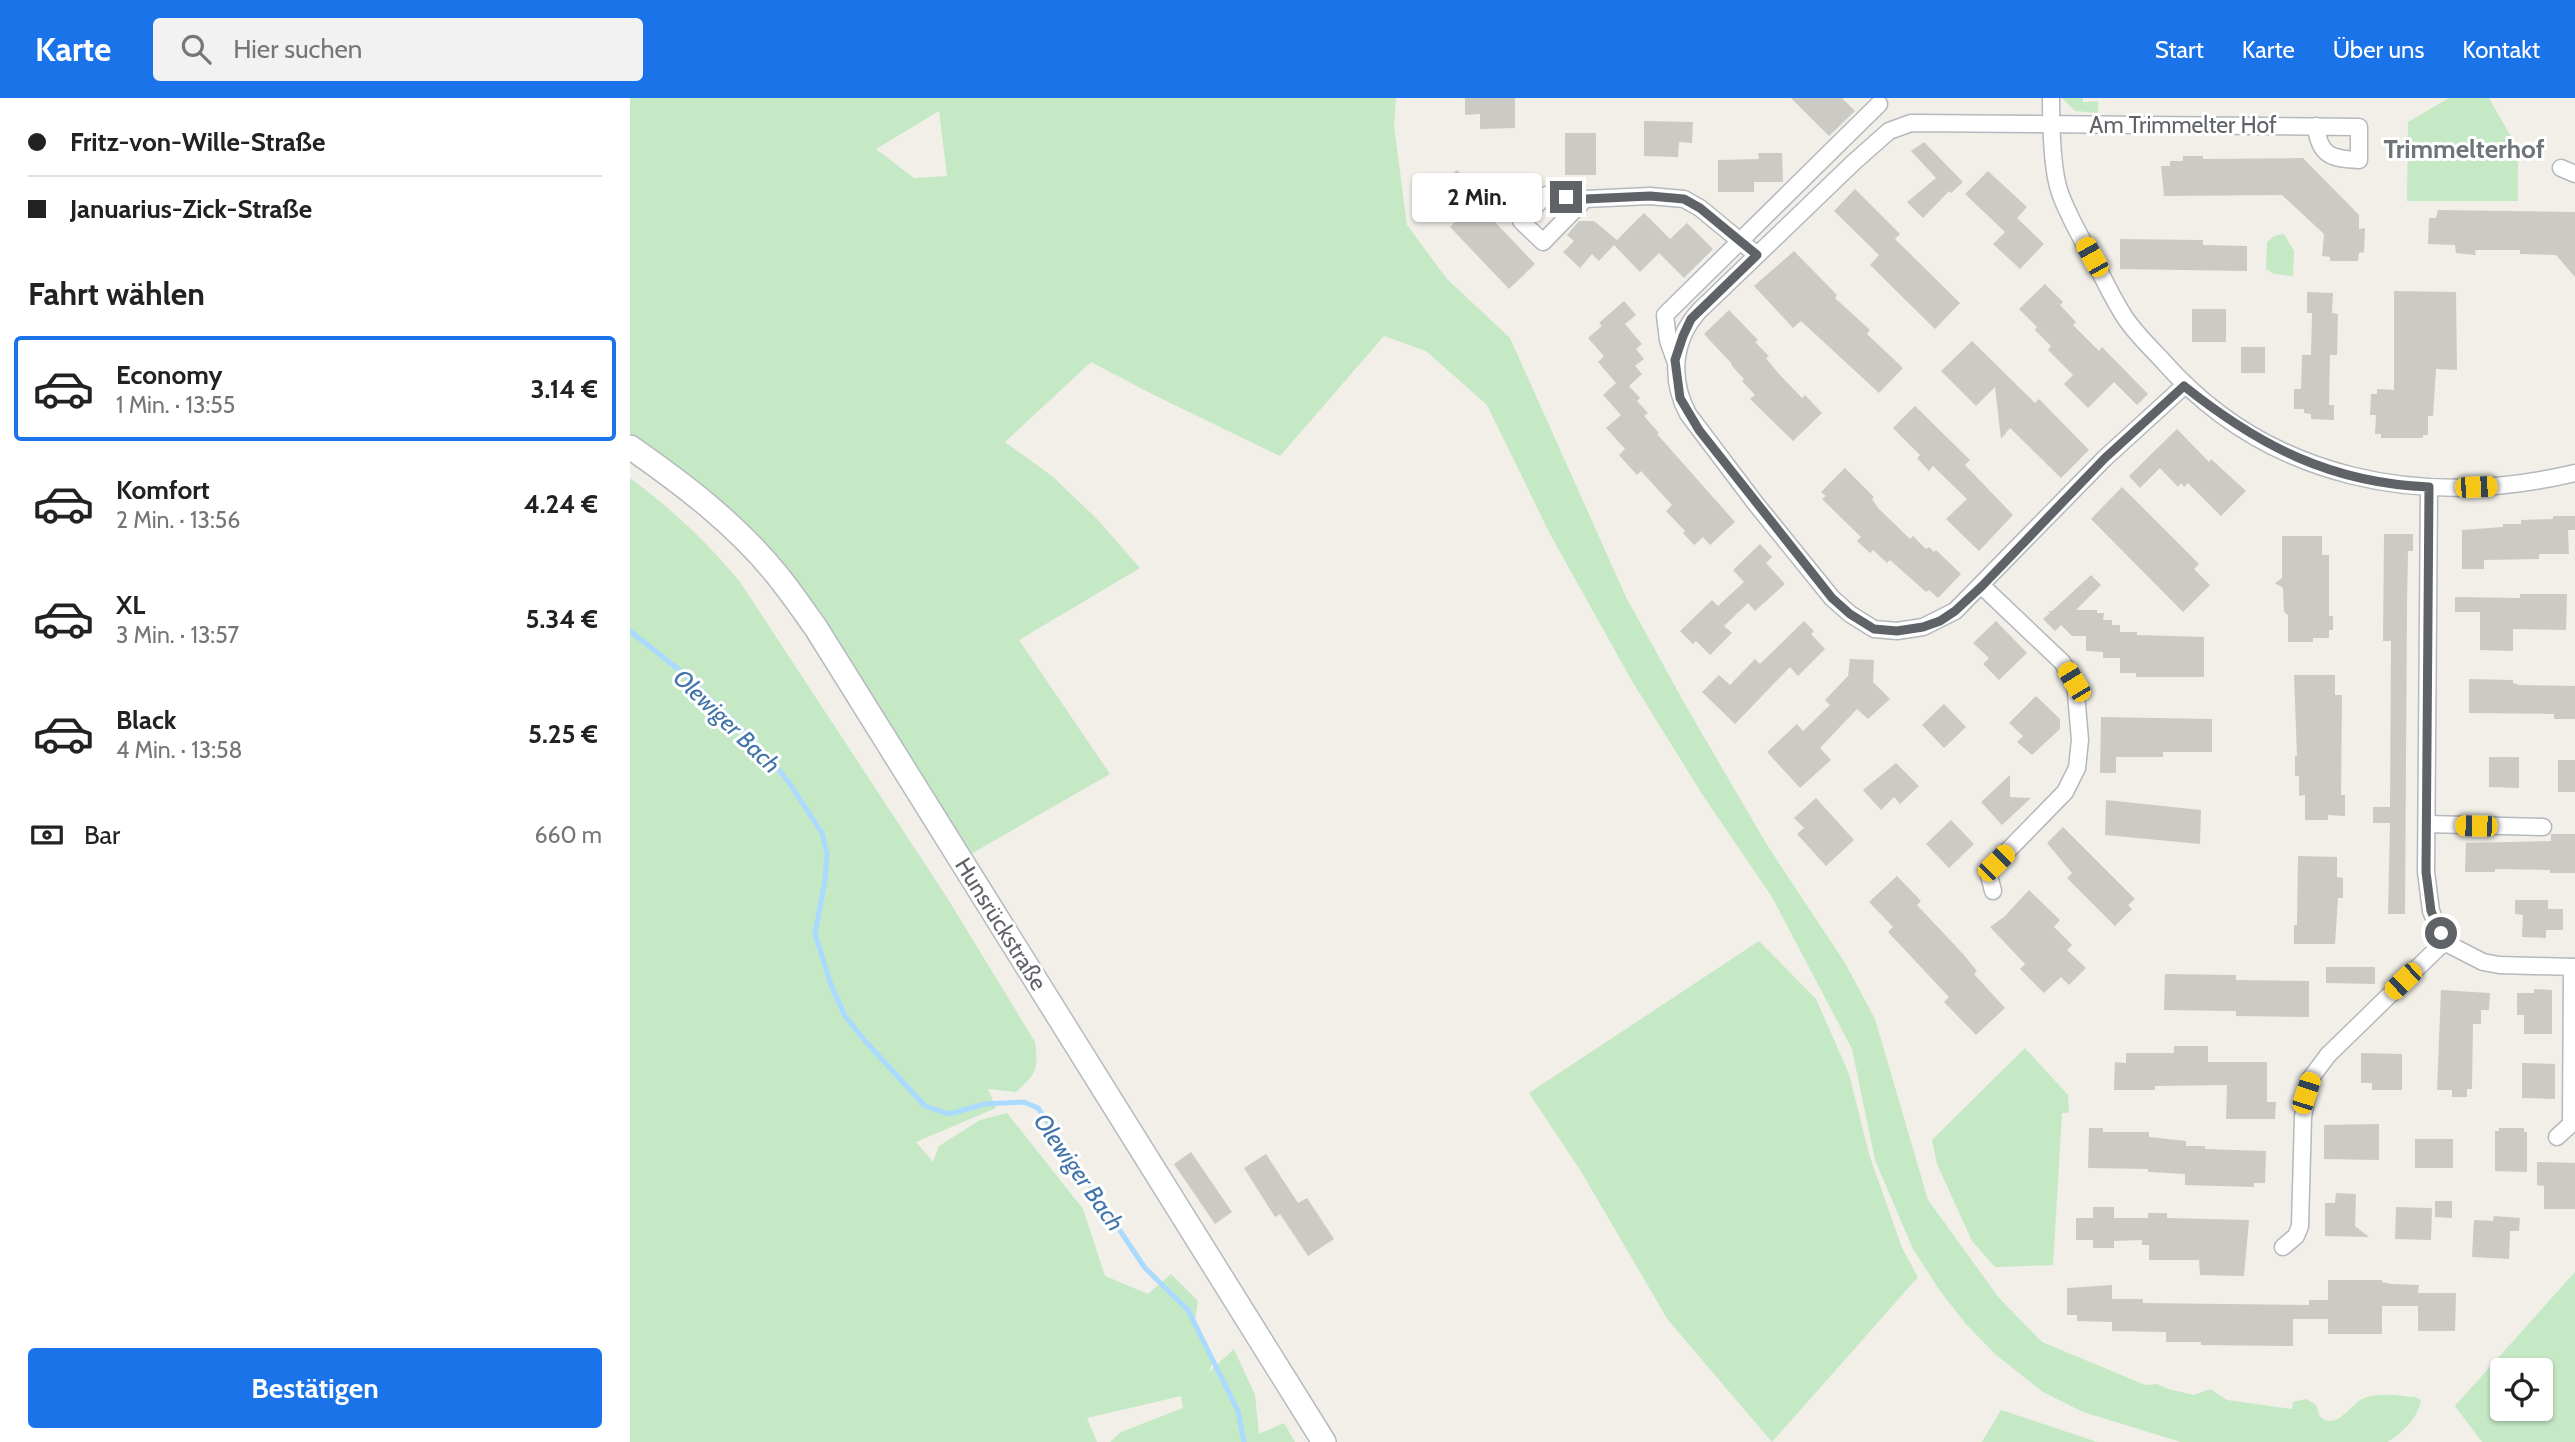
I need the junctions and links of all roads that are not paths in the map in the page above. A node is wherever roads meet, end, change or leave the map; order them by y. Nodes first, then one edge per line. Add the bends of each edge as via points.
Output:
1 (2051, 98) edge
2 (1876, 101) edge
3 (2051, 124) junction
4 (1901, 126) junction
5 (2316, 126) dead end
6 (1585, 199) dead end
7 (1740, 242) junction
8 (1757, 255) junction
9 (1675, 360) junction
10 (2184, 386) junction
11 (630, 447) edge
12 (2575, 473) edge
13 (2429, 487) junction
14 (1982, 586) junction
15 (2427, 824) junction
16 (2543, 827) dead end
17 (1993, 891) dead end
18 (2445, 942) junction
19 (2574, 967) edge
20 (2557, 1137) dead end
21 (2283, 1247) dead end
22 (1324, 1442) edge

1 - 3 street
2 - 4 street
2 - 7 street
3 - 4 street, Am Trimmelter Hof
3 - 5 street, Am Trimmelter Hof
3 - 10 street via 2059,191 2081,237 2125,318
4 - 8 street via 1871,146
6 - 7 street via 1684,199
7 - 8 street
7 - 9 street via 1665,314
8 - 9 street via 1691,319
9 - 14 street via 1680,398 1693,422 1832,598 1850,614 1874,629 1923,627 1955,611
10 - 13 street via 2221,415 2288,455 2367,481
10 - 14 street via 2105,458
11 - 22 main road, Hunsrückstraße via 734,529 777,575 816,628
12 - 13 street via 2494,487
13 - 15 street
14 - 17 street via 2062,662 2074,682 2080,740 2077,768 2065,792 1988,871
15 - 16 street
15 - 18 street via 2427,892
18 - 19 street via 2498,965
18 - 21 street via 2328,1055 2311,1079 2303,1117 2300,1226
19 - 20 street via 2571,1124

